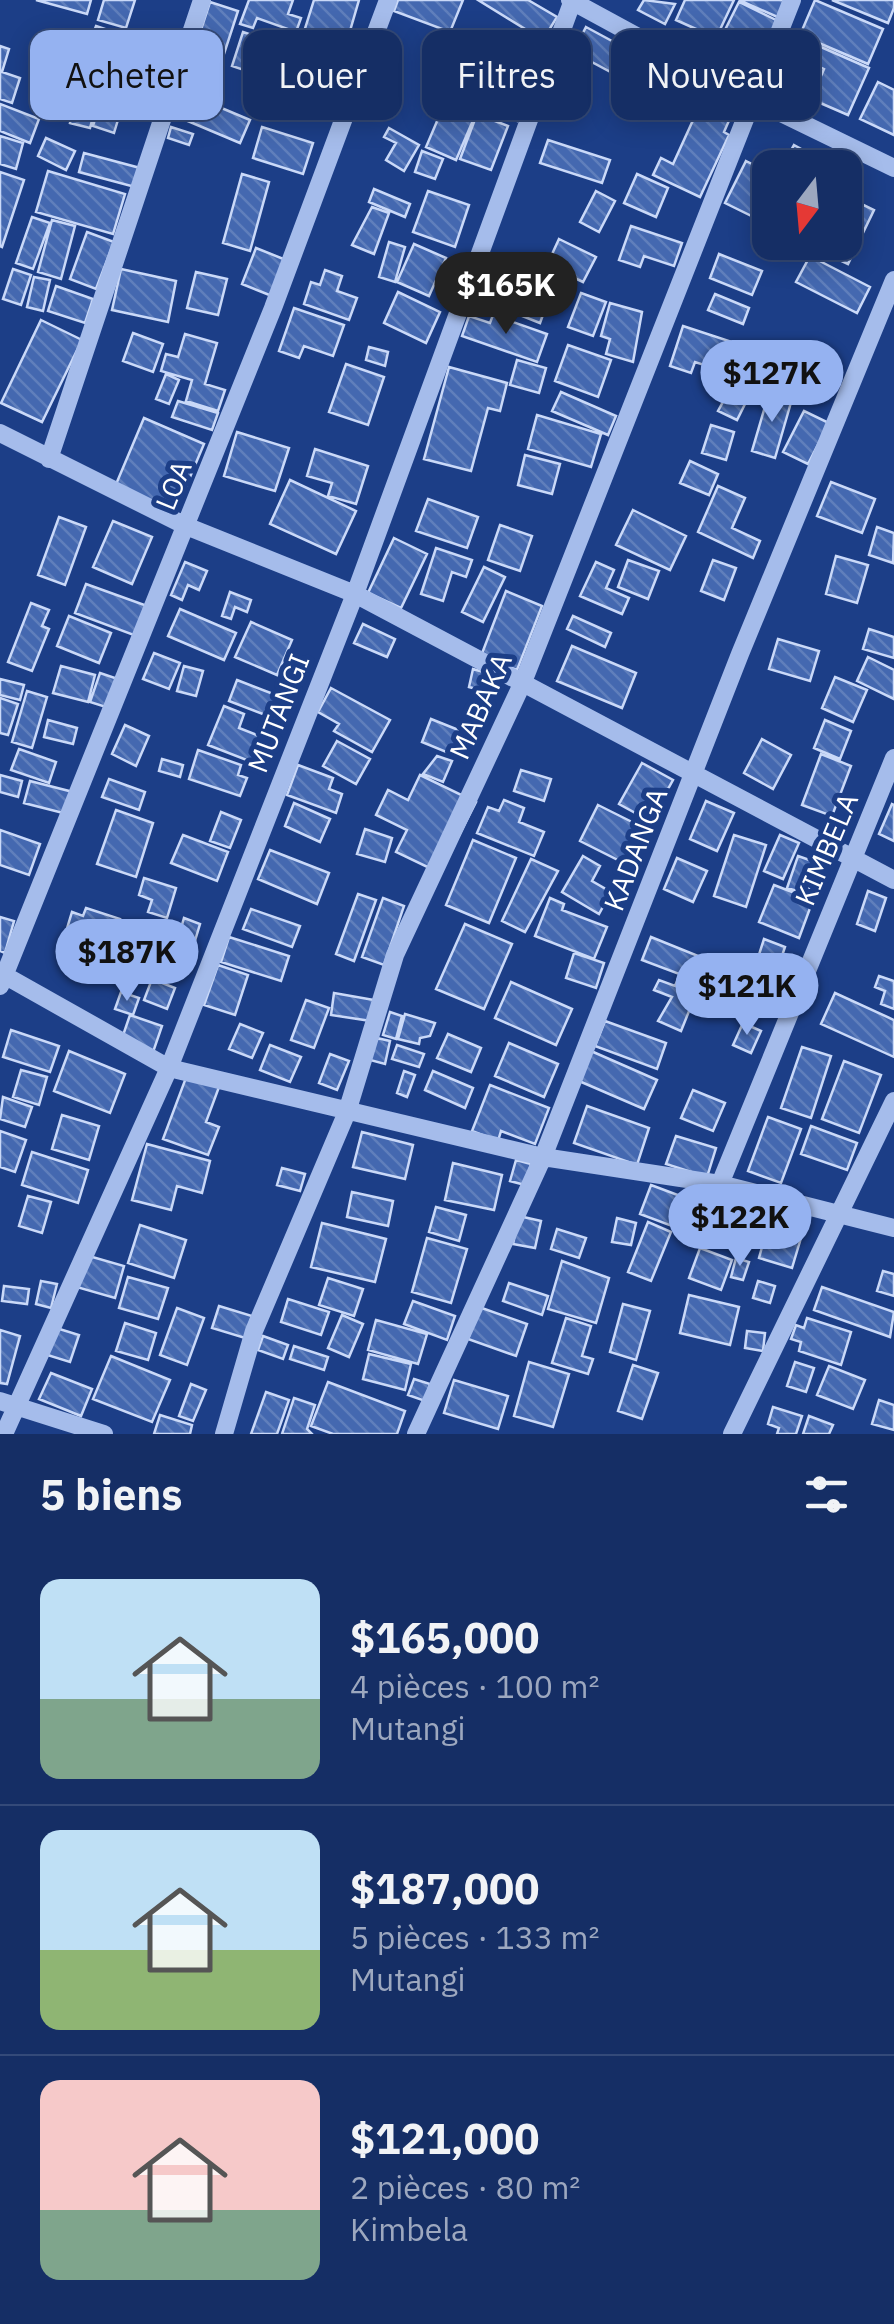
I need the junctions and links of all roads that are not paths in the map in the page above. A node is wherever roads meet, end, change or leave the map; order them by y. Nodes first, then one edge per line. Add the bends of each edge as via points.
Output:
1 (202, 0) edge
2 (388, 0) edge
3 (572, 0) edge
4 (792, 0) edge
5 (626, 30) edge
6 (780, 30) edge
7 (744, 120) edge
8 (794, 120) edge
9 (894, 168) edge
10 (894, 280) edge
11 (0, 432) edge
12 (49, 459) junction
13 (186, 526) junction
14 (354, 594) junction
15 (523, 682) junction
16 (894, 758) edge
17 (694, 772) junction
18 (850, 859) junction
19 (894, 880) edge
20 (2, 980) edge
21 (169, 1068) junction
22 (894, 1101) edge
23 (347, 1112) junction
24 (543, 1157) junction
25 (720, 1184) junction
26 (839, 1215) junction
27 (894, 1228) edge
28 (7, 1403) edge
29 (4, 1434) edge
30 (104, 1434) edge
31 (224, 1434) edge
32 (416, 1434) edge
33 (732, 1434) edge

1 - 12 street
2 - 13 street, LOA
3 - 5 street
3 - 14 street, MUTANGI
4 - 6 street, MABAKA
7 - 15 street, MABAKA
8 - 9 street
10 - 17 street, KADANGA
11 - 12 street
12 - 13 street
13 - 14 street
13 - 20 street, LOA
14 - 15 street
14 - 21 street, MUTANGI
15 - 17 street
15 - 23 street, MABAKA via 395,955
16 - 18 street, KIMBELA
17 - 18 street
17 - 24 street, KADANGA
18 - 19 street
18 - 25 street, KIMBELA
20 - 21 street
21 - 23 street
21 - 28 street, MUTANGI
22 - 26 street
23 - 24 street
23 - 31 street, MABAKA via 254,1331
24 - 25 street
24 - 32 street, KADANGA
25 - 26 street
26 - 27 street
26 - 33 street
28 - 29 street, MUTANGI
28 - 30 street

